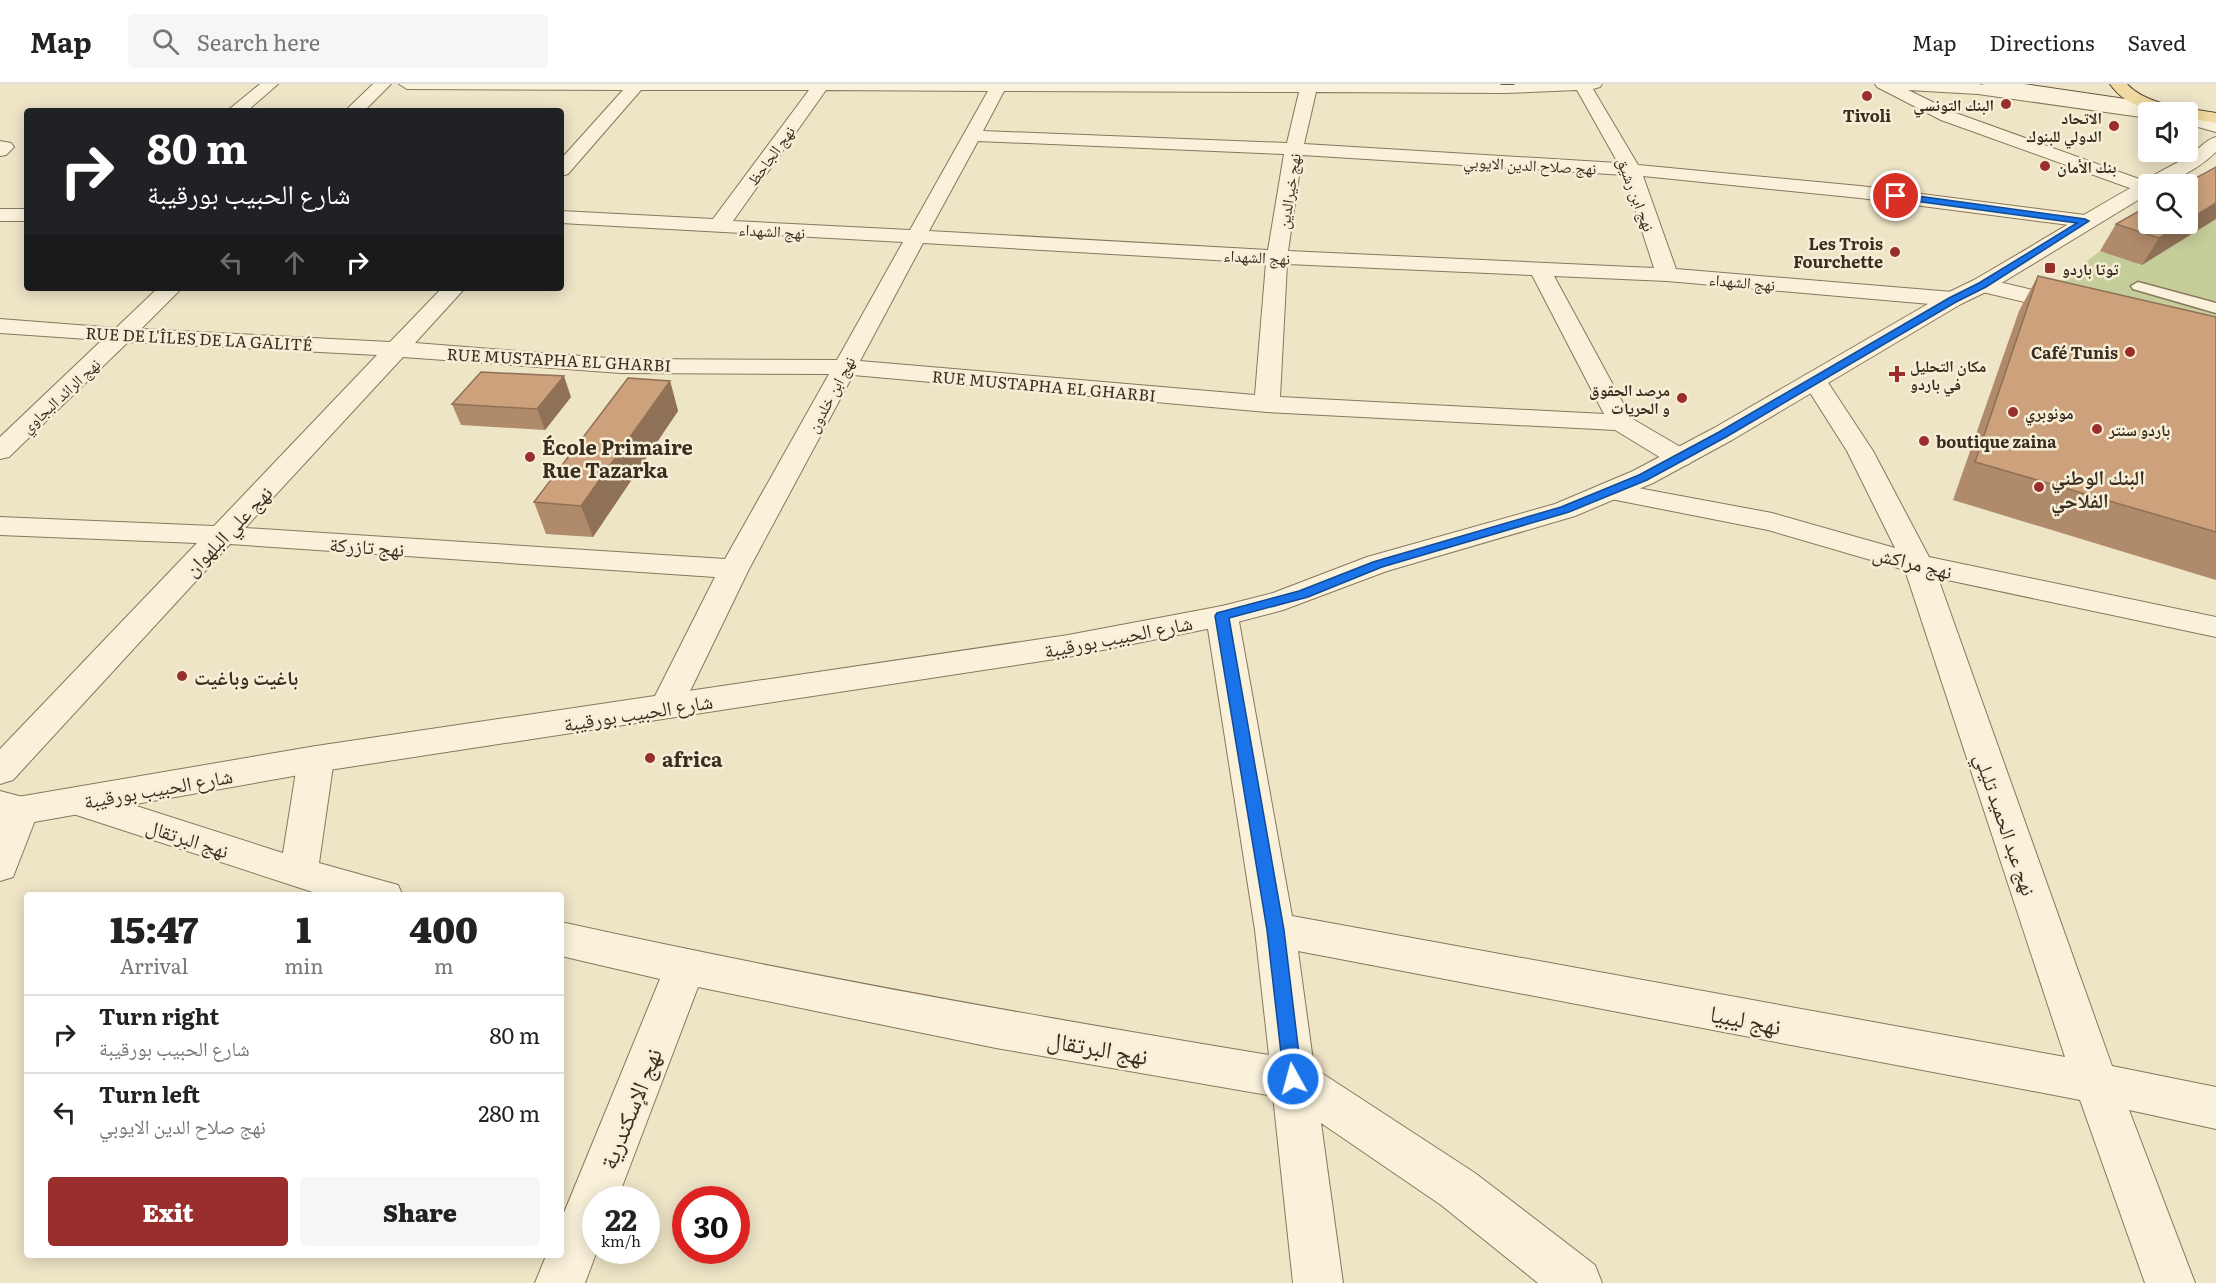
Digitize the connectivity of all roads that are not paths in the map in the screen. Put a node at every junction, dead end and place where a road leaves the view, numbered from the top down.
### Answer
1 (270, 84) edge
2 (382, 84) edge
3 (407, 84) edge
4 (822, 84) edge
5 (1883, 84) edge
6 (1990, 84) edge
7 (636, 85) edge
8 (1589, 85) edge
9 (999, 86) junction
10 (1309, 86) junction
11 (2117, 86) edge
12 (2146, 102) edge
13 (2138, 107) edge
14 (240, 108) edge
15 (357, 108) edge
16 (2138, 112) edge
17 (974, 136) junction
18 (2216, 142) edge
19 (0, 146) edge
20 (1294, 150) junction
21 (0, 151) edge
22 (564, 167) edge
23 (1631, 170) junction
24 (2170, 174) edge
25 (2138, 183) edge
26 (2138, 192) edge
27 (0, 215) edge
28 (24, 215) edge
29 (564, 217) edge
30 (2085, 221) junction
31 (718, 227) junction
32 (915, 238) junction
33 (1277, 257) junction
34 (1539, 268) junction
35 (1667, 275) junction
36 (1982, 285) junction
37 (2138, 286) dead end
38 (168, 291) edge
39 (451, 291) edge
40 (1953, 300) junction
41 (2216, 308) edge
42 (2089, 310) edge
43 (0, 326) edge
44 (123, 335) junction
45 (397, 349) junction
46 (844, 368) junction
47 (1814, 381) junction
48 (1267, 404) junction
49 (1621, 423) junction
50 (0, 451) edge
51 (1680, 458) junction
52 (1611, 491) junction
53 (0, 526) edge
54 (223, 535) junction
55 (1918, 564) junction
56 (734, 569) junction
57 (1222, 616) junction
58 (2216, 627) edge
59 (667, 706) junction
60 (316, 759) junction
61 (0, 771) edge
62 (77, 801) junction
63 (7, 810) edge
64 (0, 866) edge
65 (299, 873) junction
66 (369, 892) edge
67 (1275, 930) junction
68 (564, 940) edge
69 (685, 967) junction
70 (1293, 1079) junction
71 (2096, 1083) junction
72 (2216, 1108) edge
73 (561, 1283) edge
74 (1318, 1283) edge
75 (1577, 1283) edge
76 (2170, 1283) edge

1 - 14 street
2 - 15 street
3 - 7 street
4 - 7 street
4 - 9 street
4 - 31 street, نهج الجاحظ
5 - 16 street
5 - 25 street
6 - 13 street
7 - 22 street
8 - 10 street
8 - 23 street, نهج ابن رشيق
9 - 10 street
9 - 17 street, نهج ابن خلدون
10 - 20 street, نهج خيرالدين
11 - 12 main road
17 - 20 street, نهج صلاح الدين الايوبي
17 - 32 street, نهج ابن خلدون
18 - 24 street, شارع الحبيب بورقيبة
19 - 21 street
20 - 23 street, نهج صلاح الدين الايوبي
20 - 33 street, نهج خيرالدين
23 - 30 street, نهج صلاح الدين الايوبي
23 - 35 street, نهج ابن رشيق
26 - 30 street, شارع الحبيب بورقيبة
27 - 28 street
29 - 31 street, نهج الشهداء
30 - 36 street, شارع الحبيب بورقيبة
31 - 32 street, نهج الشهداء
32 - 33 street, نهج الشهداء
32 - 46 street, نهج ابن خلدون
33 - 34 street, نهج الشهداء
33 - 48 street, نهج خيرالدين
34 - 35 street, نهج الشهداء
34 - 49 street
35 - 40 street, نهج الشهداء
36 - 40 street, شارع الحبيب بورقيبة
36 - 42 street
37 - 41 lane
38 - 44 street, نهج الرائد البجاوي
39 - 45 street, نهج علي البلهوان
40 - 47 street, شارع الحبيب بورقيبة
43 - 44 street, RUE DE L'ÎLES DE LA GALITÉ
44 - 45 street, RUE DE L'ÎLES DE LA GALITÉ
44 - 50 street, نهج الرائد البجاوي
45 - 46 street, RUE MUSTAPHA EL GHARBI
45 - 54 street, نهج علي البلهوان
46 - 48 street, RUE MUSTAPHA EL GHARBI
46 - 56 street, نهج ابن خلدون
47 - 51 street, شارع الحبيب بورقيبة
47 - 55 street, نهج عبد الحميد تليلي
48 - 49 street, RUE MUSTAPHA EL GHARBI
49 - 51 street, RUE MUSTAPHA EL GHARBI
51 - 52 street, شارع الحبيب بورقيبة
52 - 55 street, نهج مراكش
52 - 57 street, شارع الحبيب بورقيبة
53 - 54 street, نهج تازركة
54 - 56 street, نهج تازركة
54 - 61 street, نهج علي البلهوان
55 - 58 street, نهج مراكش
55 - 71 street, نهج عبد الحميد تليلي
56 - 59 street, نهج ابن خلدون
57 - 59 street, شارع الحبيب بورقيبة
57 - 67 street
59 - 60 street, شارع الحبيب بورقيبة
60 - 62 street, شارع الحبيب بورقيبة
60 - 65 street
62 - 63 street, شارع الحبيب بورقيبة
62 - 65 street, نهج البرتقال
63 - 64 street
65 - 66 street, نهج البرتقال
67 - 70 street
67 - 71 street, نهج ليبيا
68 - 69 street, نهج البرتقال
69 - 70 street, نهج البرتقال
69 - 73 street, نهج الإسكندرية
70 - 74 street
70 - 75 street, نهج البرتقال
71 - 72 street, نهج ليبيا
71 - 76 street, نهج عبد الحميد تليلي

